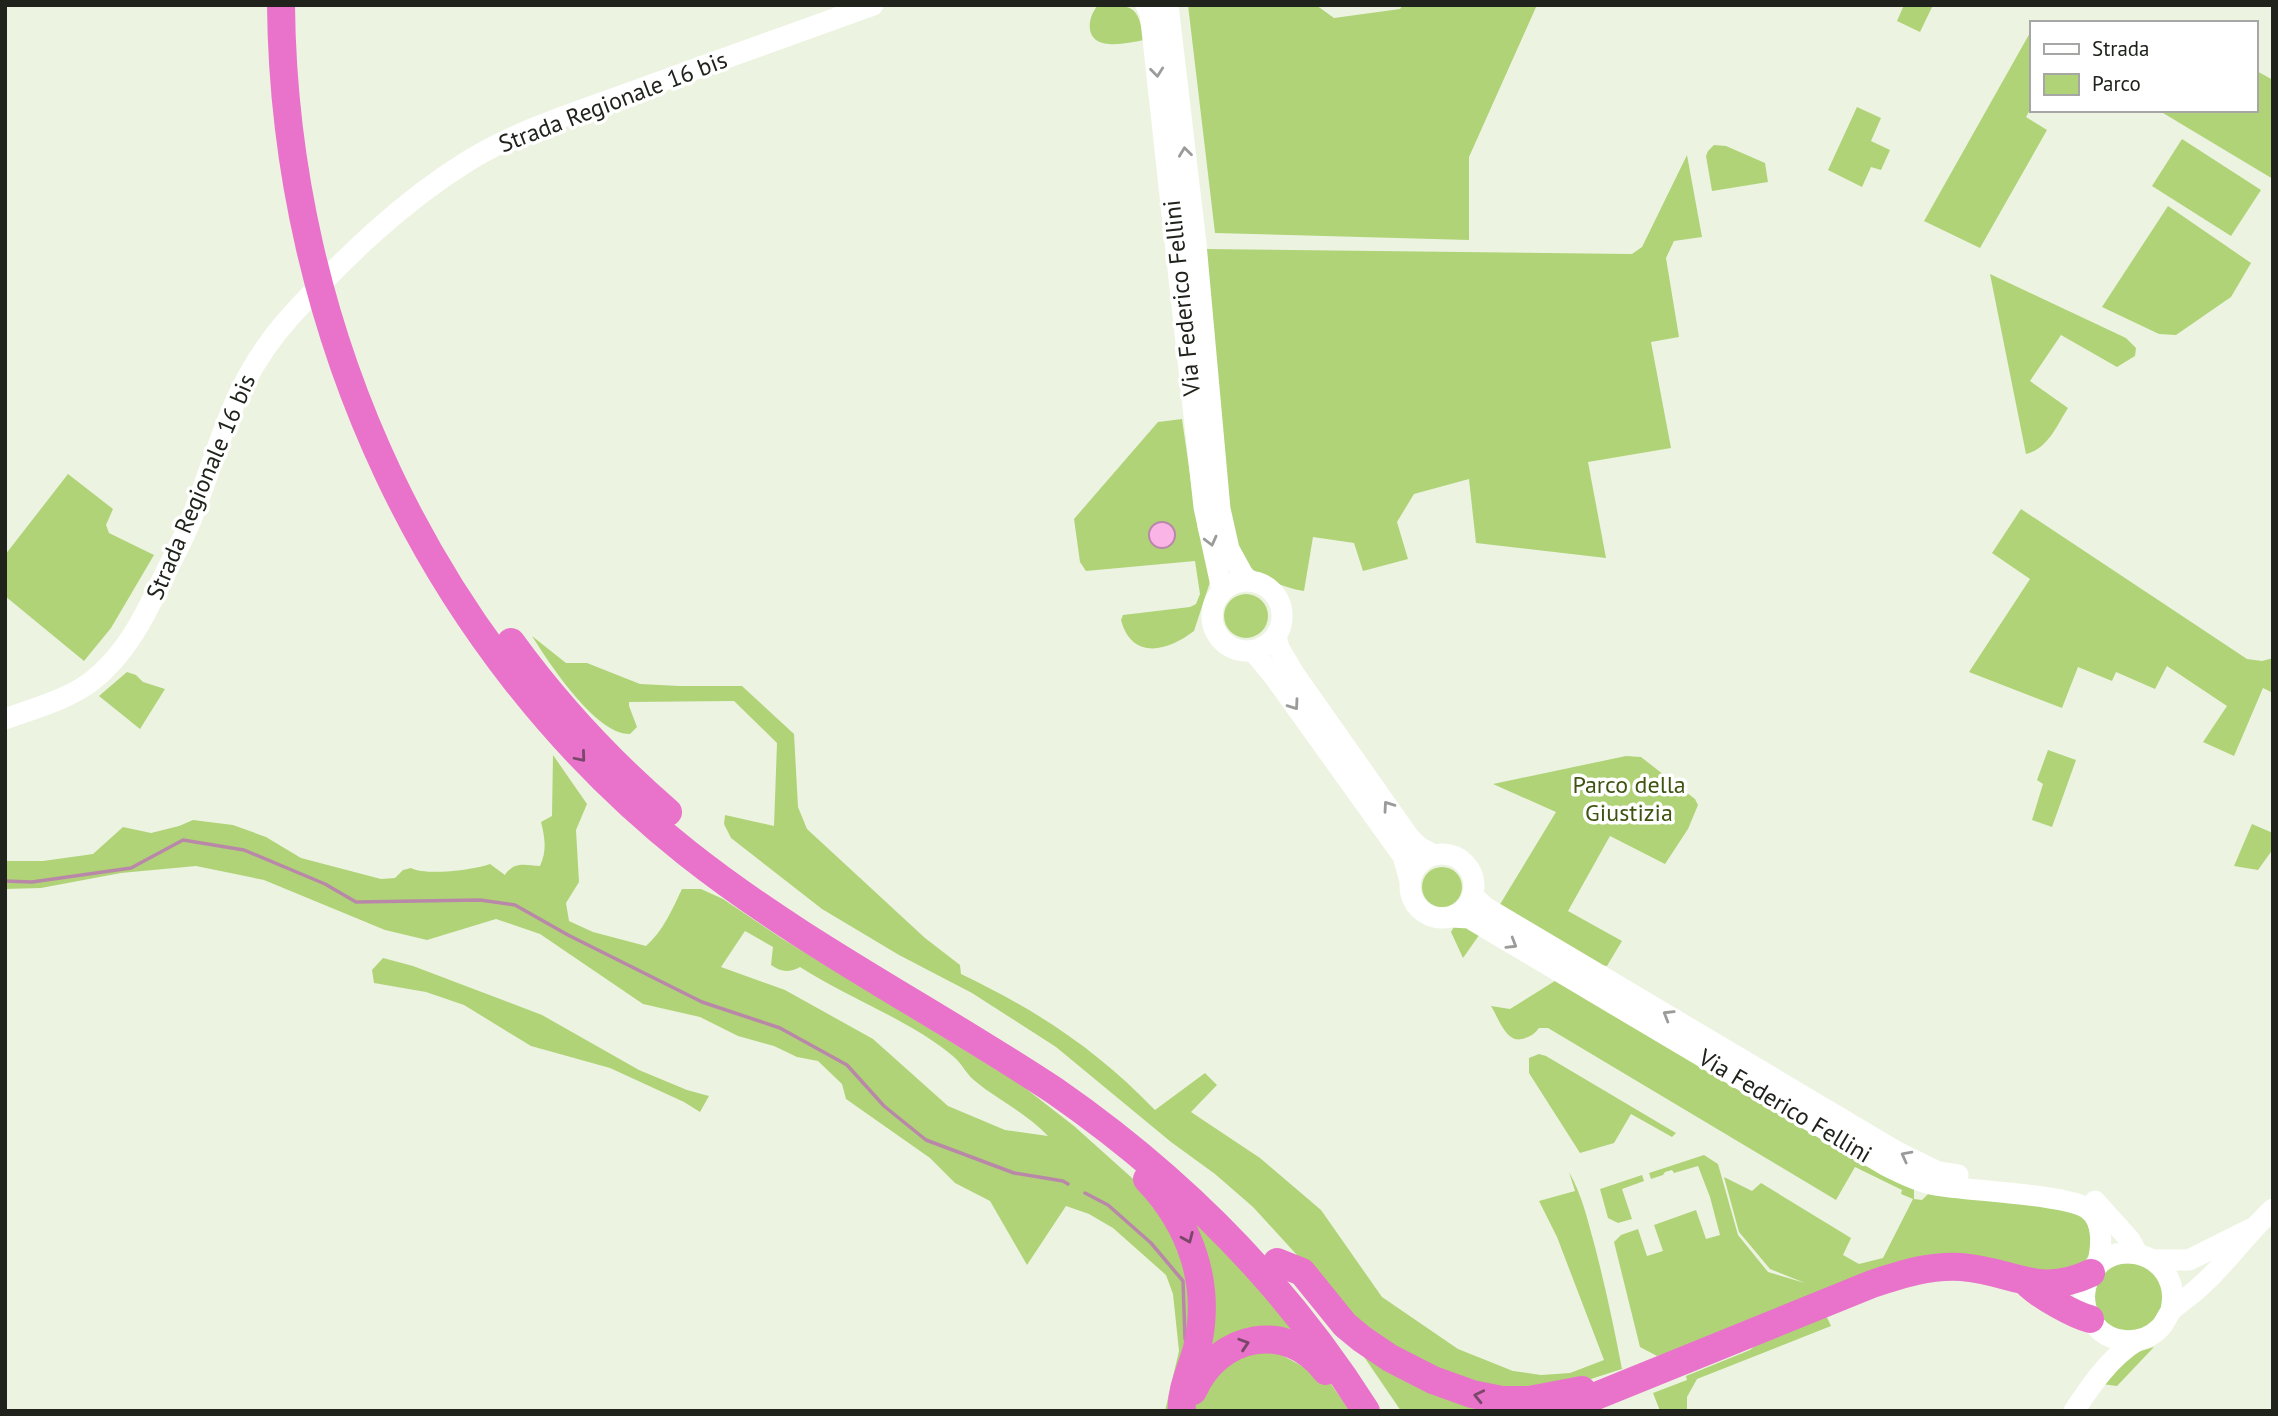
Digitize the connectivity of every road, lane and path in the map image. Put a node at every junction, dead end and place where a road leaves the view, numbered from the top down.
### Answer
1 (281, 5) edge
2 (300, 5) edge
3 (873, 5) edge
4 (1146, 5) edge
5 (1168, 5) edge
6 (1246, 580) junction
7 (1222, 590) junction
8 (1276, 636) junction
9 (1253, 651) junction
10 (5, 719) edge
11 (1434, 855) junction
12 (1410, 881) junction
13 (1473, 896) junction
14 (1452, 917) junction
15 (1084, 1111) junction
16 (2273, 1209) edge
17 (2253, 1228) junction
18 (2145, 1257) junction
19 (1277, 1262) junction
20 (2095, 1269) junction
21 (2027, 1283) junction
22 (2171, 1310) junction
23 (2092, 1322) junction
24 (2138, 1340) junction
25 (1649, 1375) junction
26 (1620, 1387) junction
27 (2089, 1389) junction
28 (1182, 1411) edge
29 (1187, 1411) edge
30 (1354, 1411) edge
31 (1366, 1411) edge
32 (1387, 1411) edge
33 (1559, 1411) edge
34 (1592, 1411) edge
35 (2074, 1411) edge

1 -> 15 highway
2 - 19 highway
3 - 10 street, Strada Regionale 16 bis
4 -> 7 street, Via Federico Fellini
6 -> 5 street, Via Federico Fellini
6 - 7 street
6 - 8 street
7 - 9 street
8 - 9 street
11 -> 8 street
9 -> 12 street
11 - 12 street
11 - 13 street
12 - 14 street
13 - 14 street
18 -> 13 street, Via Federico Fellini
14 -> 20 street, Via Federico Fellini
15 -> 28 highway
15 - 31 highway
16 - 17 street
17 - 18 street
17 - 22 street
18 - 20 street
18 - 22 street
26 -> 19 highway
19 - 32 highway
20 - 21 highway
20 - 23 street
21 - 23 highway
21 - 25 highway
22 - 24 street
23 - 24 street
23 - 27 street
24 - 27 street
25 - 26 highway
25 - 34 highway
26 - 33 highway
27 - 35 street
29 -> 30 highway

